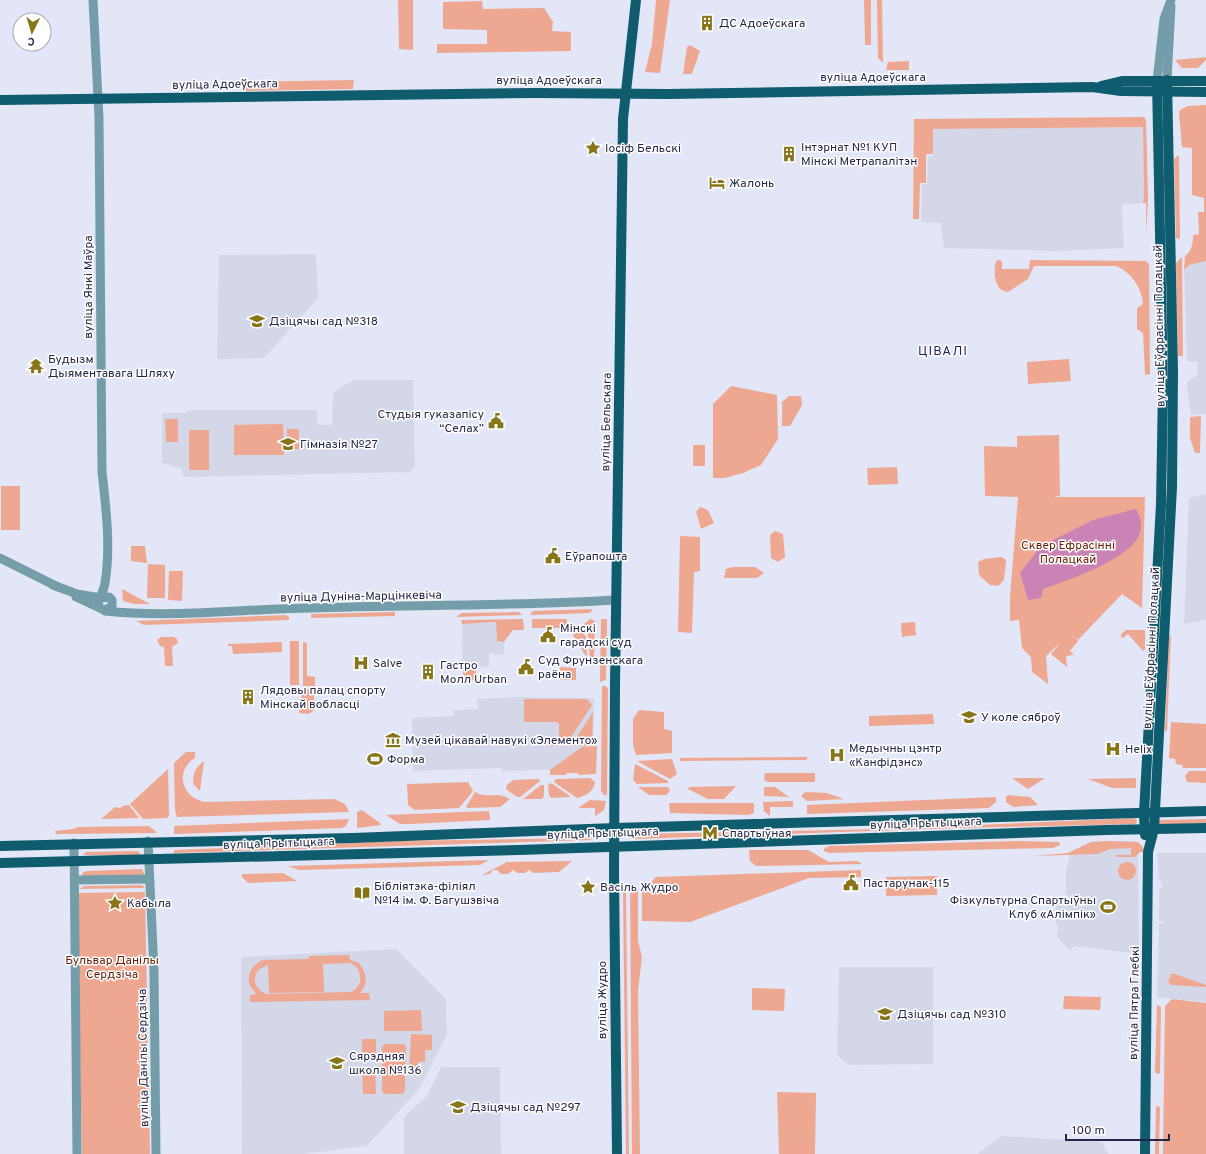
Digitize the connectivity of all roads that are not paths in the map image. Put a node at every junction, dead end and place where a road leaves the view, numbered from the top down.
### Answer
1 (93, 0) edge
2 (636, 0) edge
3 (1171, 0) edge
4 (1162, 80) junction
5 (1206, 81) edge
6 (1097, 87) junction
7 (1162, 92) junction
8 (1206, 92) edge
9 (625, 93) junction
10 (98, 98) junction
11 (0, 100) edge
12 (0, 558) edge
13 (107, 569) junction
14 (53, 585) junction
15 (101, 598) junction
16 (112, 600) junction
17 (616, 600) junction
18 (103, 609) junction
19 (137, 614) junction
20 (1206, 811) edge
21 (1155, 812) junction
22 (1144, 813) junction
23 (615, 828) junction
24 (1206, 828) edge
25 (1149, 829) junction
26 (148, 841) junction
27 (74, 843) junction
28 (0, 846) edge
29 (615, 846) junction
30 (1148, 852) joint
31 (148, 860) junction
32 (74, 861) junction
33 (0, 863) edge
34 (149, 879) junction
35 (75, 880) junction
36 (77, 1154) edge
37 (156, 1154) edge
38 (617, 1154) edge
39 (1145, 1154) edge

1 - 10 street, вуліца Янкі Маўра
2 - 9 main road, вуліца Бельскага
3 - 4 street
4 - 5 main road, вуліца Адоеўскага
4 - 6 main road, вуліца Адоеўскага
4 - 7 main road, вуліца Еўфрасінні Полацкай
6 - 7 main road, вуліца Адоеўскага
6 - 9 main road, вуліца Адоеўскага
7 - 8 main road, вуліца Адоеўскага
7 - 21 main road, вуліца Еўфрасінні Полацкай
7 - 22 main road, вуліца Еўфрасінні Полацкай
9 - 10 main road, вуліца Адоеўскага
9 - 17 main road, вуліца Бельскага
10 - 11 main road, вуліца Адоеўскага
10 - 13 street, вуліца Янкі Маўра
12 - 14 street, вуліца Дуніна-Марцінкевіча
13 - 15 street, вуліца Янкі Маўра
13 - 16 street
14 - 15 street
14 - 18 street, вуліца Дуніна-Марцінкевіча
15 - 16 street
15 - 18 street
16 - 18 street
16 - 19 street
17 - 19 street, вуліца Дуніна-Марцінкевіча
17 - 23 main road, вуліца Бельскага
18 - 19 street, вуліца Дуніна-Марцінкевіча
20 - 21 main road, вуліца Прытыцкага
21 - 22 main road, вуліца Прытыцкага
21 - 25 main road, вуліца Еўфрасінні Полацкай
22 - 23 main road, вуліца Прытыцкага
22 - 25 main road, вуліца Еўфрасінні Полацкай
23 - 26 main road, вуліца Прытыцкага
23 - 29 main road, вуліца Бельскага
24 - 25 main road, вуліца Прытыцкага
25 - 29 main road, вуліца Прытыцкага
25 - 30 main road, вуліца Еўфрасінні Полацкай
26 - 27 main road, вуліца Прытыцкага
26 - 31 street, вуліца Данілы Сердзіча
27 - 28 main road, вуліца Прытыцкага
27 - 32 street
29 - 31 main road, вуліца Прытыцкага
29 - 38 main road, вуліца Жудро
30 - 39 main road, вуліца Пятра Глебкі
31 - 32 main road, вуліца Прытыцкага
31 - 34 street, вуліца Данілы Сердзіча
32 - 33 main road, вуліца Прытыцкага
32 - 35 street
34 - 35 street
34 - 37 street, вуліца Данілы Сердзіча
35 - 36 street

